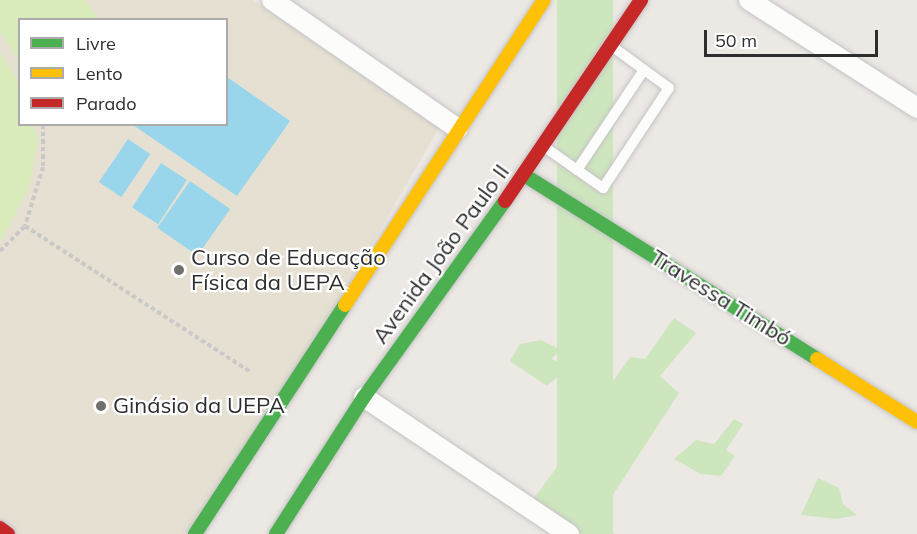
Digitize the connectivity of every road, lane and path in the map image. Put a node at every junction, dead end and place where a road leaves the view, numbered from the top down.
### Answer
1 (272, 0) edge
2 (544, 0) edge
3 (641, 0) edge
4 (749, 0) edge
5 (611, 46) junction
6 (644, 70) junction
7 (917, 108) edge
8 (43, 126) edge
9 (458, 129) junction
10 (543, 146) junction
11 (577, 170) junction
12 (524, 175) junction
13 (25, 226) junction
14 (0, 251) edge
15 (251, 372) dead end
16 (364, 397) junction
17 (917, 422) edge
18 (0, 528) edge
19 (8, 534) edge
20 (195, 534) edge
21 (276, 534) edge
22 (568, 534) edge

1 - 9 street
2 - 9 main road
3 - 5 main road, Avenida João Paulo II
4 - 7 street
5 - 6 lane
5 - 10 main road, Avenida João Paulo II
6 - 11 lane
6 - 11 lane
8 - 13 path
9 - 20 main road
10 - 11 lane
10 - 12 main road, Avenida João Paulo II
12 - 16 main road, Avenida João Paulo II
12 - 17 main road, Travessa Timbó
13 - 14 path
13 - 15 path
16 - 21 main road, Avenida João Paulo II
16 - 22 street
18 - 19 main road

